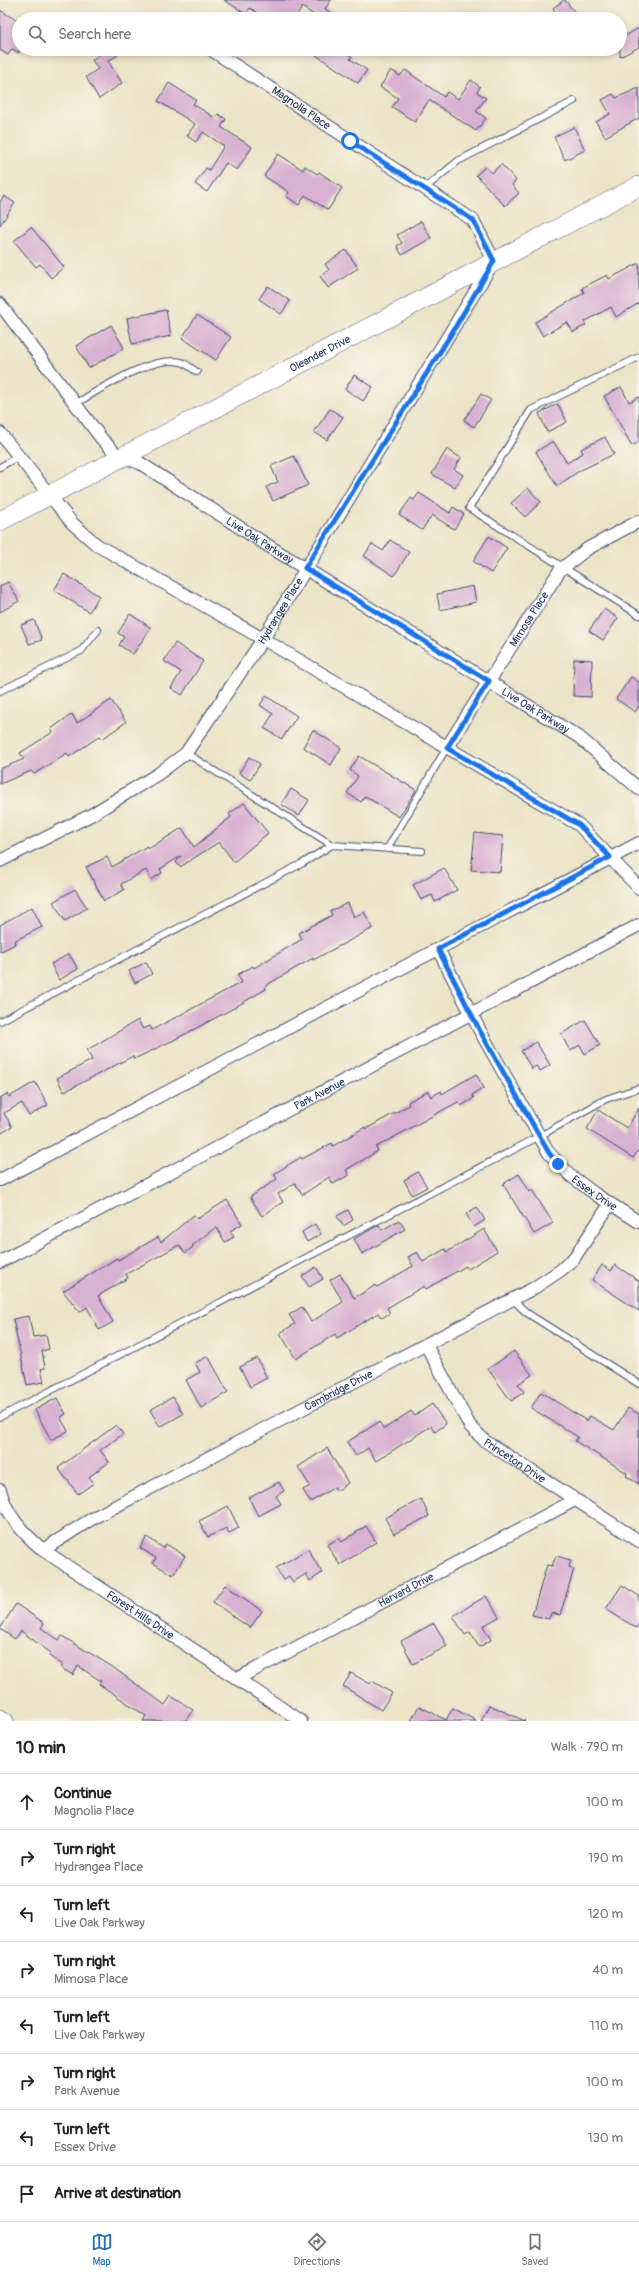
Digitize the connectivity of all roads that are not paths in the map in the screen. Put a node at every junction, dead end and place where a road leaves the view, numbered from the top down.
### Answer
1 (221, 56) edge
2 (574, 101) dead end
3 (639, 186) edge
4 (424, 189) junction
5 (494, 261) junction
6 (0, 304) edge
7 (639, 357) edge
8 (197, 372) dead end
9 (75, 404) junction
10 (0, 433) edge
11 (19, 456) junction
12 (122, 457) junction
13 (0, 467) edge
14 (50, 495) junction
15 (0, 521) edge
16 (639, 521) edge
17 (305, 568) junction
18 (562, 568) junction
19 (639, 615) edge
20 (98, 630) dead end
21 (263, 639) junction
22 (489, 681) junction
23 (0, 691) edge
24 (447, 748) junction
25 (186, 753) junction
26 (639, 788) edge
27 (639, 843) edge
28 (332, 845) junction
29 (387, 848) junction
30 (422, 851) dead end
31 (610, 857) junction
32 (0, 861) edge
33 (639, 888) edge
34 (639, 926) edge
35 (438, 949) junction
36 (471, 1014) junction
37 (0, 1021) edge
38 (639, 1088) edge
39 (540, 1136) junction
40 (0, 1180) edge
41 (610, 1204) junction
42 (639, 1222) edge
43 (0, 1262) edge
44 (513, 1300) junction
45 (426, 1345) junction
46 (639, 1384) edge
47 (0, 1417) edge
48 (0, 1490) edge
49 (575, 1500) junction
50 (639, 1541) edge
51 (43, 1550) junction
52 (237, 1679) junction
53 (0, 1718) edge
54 (5, 1721) edge
55 (301, 1721) edge

1 - 4 street, Magnolia Place
2 - 4 lane
3 - 5 main road, Oleander Drive
4 - 5 street, Magnolia Place
5 - 12 main road, Oleander Drive
5 - 17 street, Hydrangea Place
6 - 9 street, Live Oak Parkway
7 - 18 lane
8 - 9 lane
9 - 12 street, Live Oak Parkway
10 - 11 street
11 - 13 lane
11 - 14 street
12 - 14 main road, Oleander Drive
12 - 17 street, Live Oak Parkway
14 - 15 main road, Oleander Drive
14 - 21 street
16 - 18 street, Mimosa Place
17 - 21 street, Hydrangea Place
17 - 22 street, Live Oak Parkway
18 - 19 lane
18 - 22 street, Mimosa Place
20 - 23 lane
21 - 24 street
21 - 25 street, Hydrangea Place
22 - 24 street, Mimosa Place
22 - 26 street, Live Oak Parkway
24 - 29 lane
24 - 31 street
25 - 28 lane
25 - 32 street, Hydrangea Place
27 - 31 street
28 - 29 lane
28 - 37 lane
29 - 30 lane
31 - 33 street
31 - 35 street
34 - 36 street, Park Avenue
35 - 36 street, Essex Drive
35 - 40 street
36 - 39 street, Essex Drive
36 - 43 street, Park Avenue
38 - 39 lane
39 - 41 street, Essex Drive
39 - 47 lane
41 - 42 street, Essex Drive
41 - 44 street, Cambridge Drive
44 - 45 street, Cambridge Drive
44 - 46 lane
45 - 49 street, Princeton Drive
45 - 51 street, Cambridge Drive
48 - 51 street, Forest Hills Drive
49 - 50 street, Princeton Drive
49 - 52 street, Harvard Drive
51 - 52 street, Forest Hills Drive
52 - 55 street, Forest Hills Drive
53 - 54 main road

